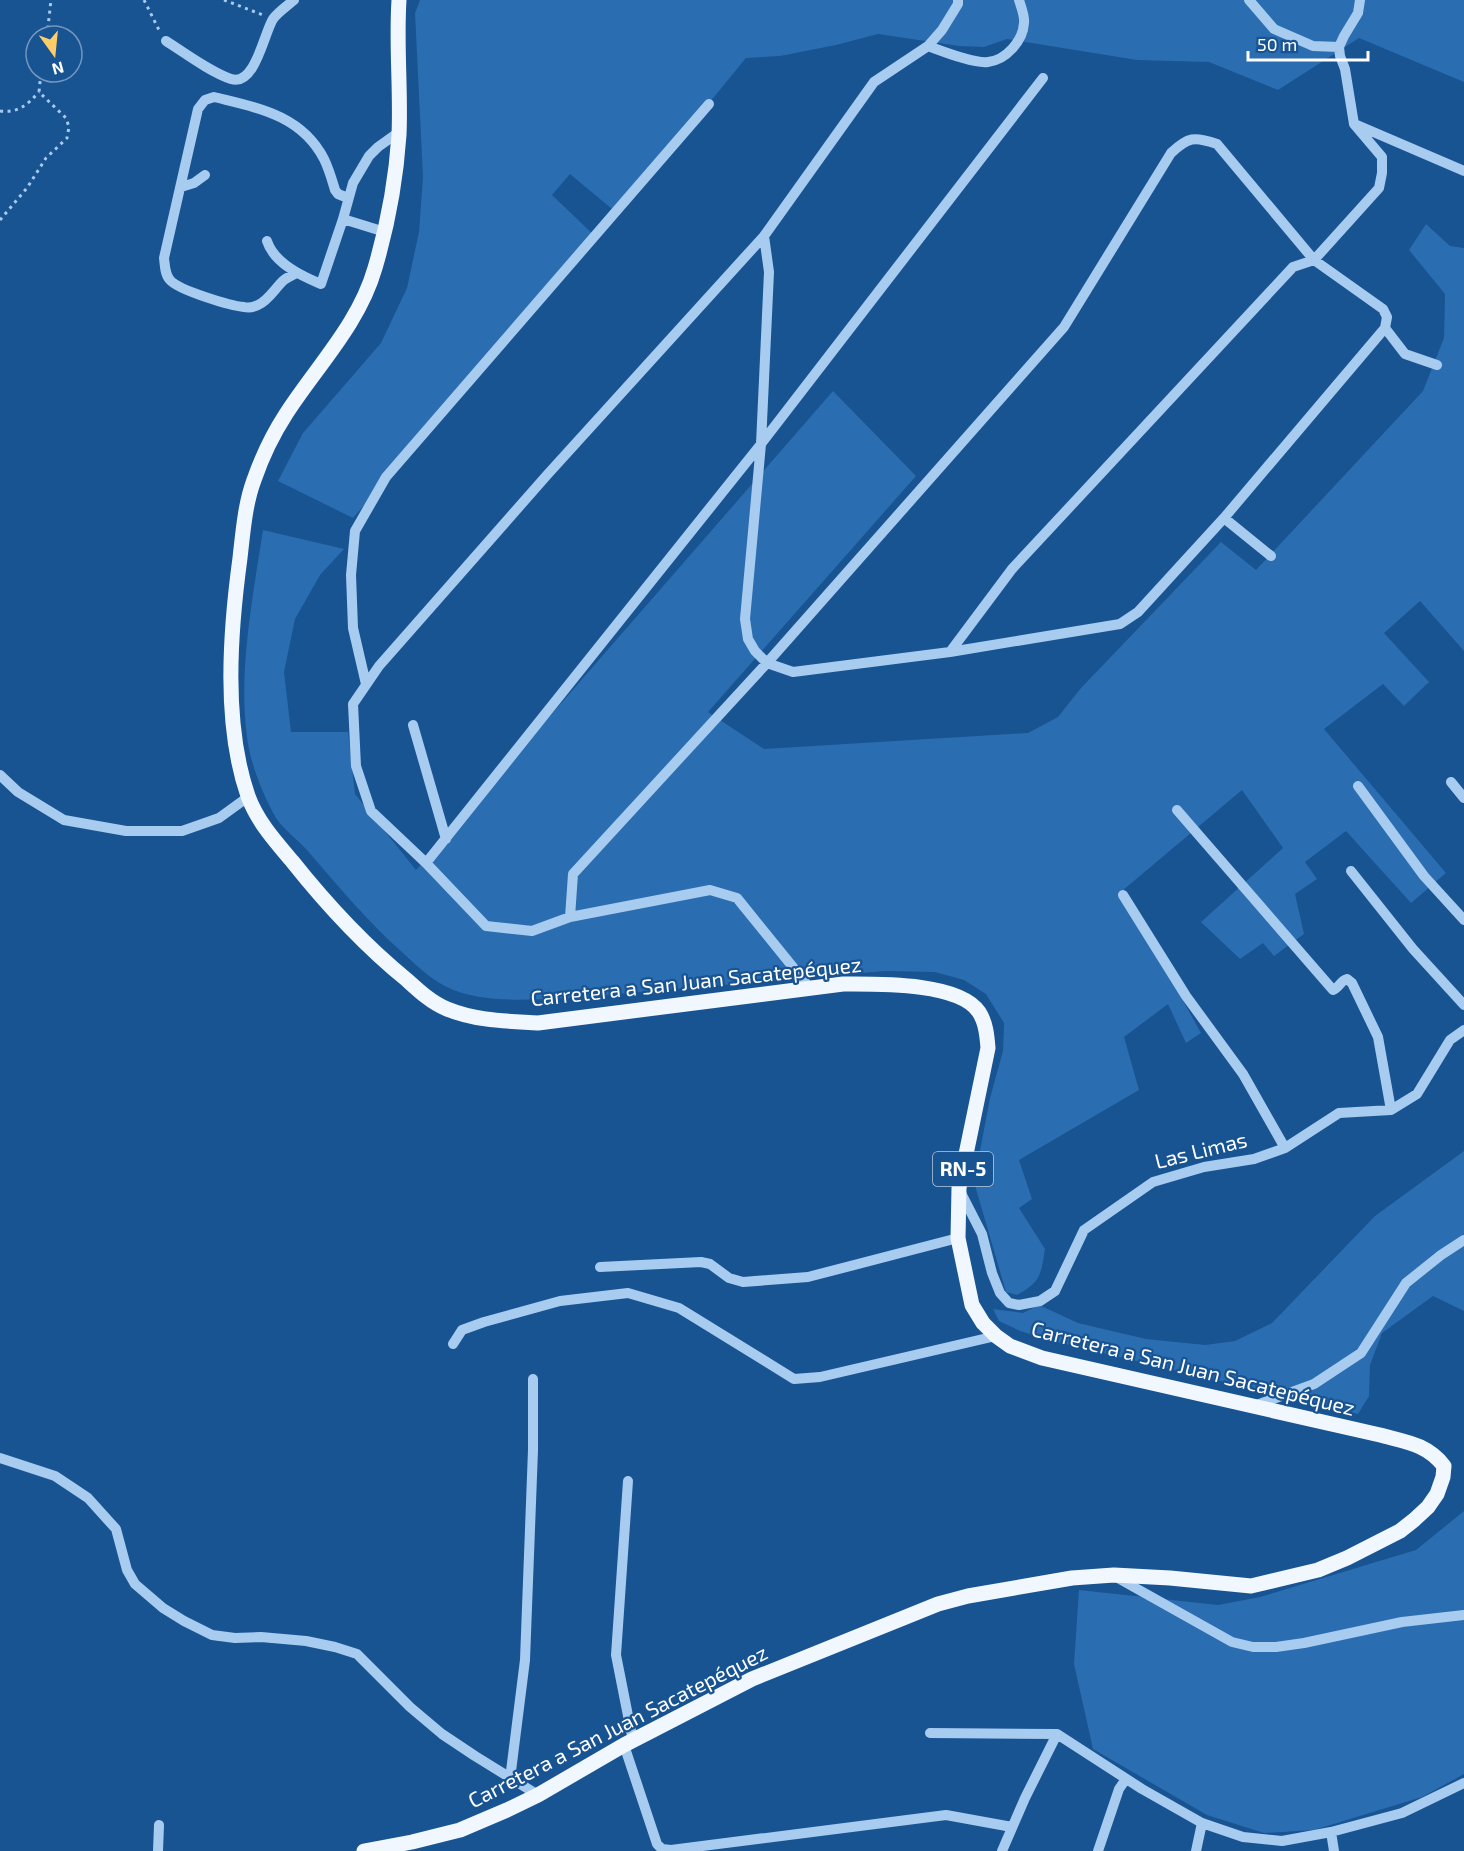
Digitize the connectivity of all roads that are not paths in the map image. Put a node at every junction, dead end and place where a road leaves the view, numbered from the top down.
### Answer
1 (294, 0) edge
2 (399, 0) edge
3 (958, 0) edge
4 (1019, 0) edge
5 (1250, 0) edge
6 (1360, 0) edge
7 (166, 41) road end
8 (928, 46) junction
9 (1340, 47) junction
10 (1043, 78) dead end
11 (709, 104) dead end
12 (1354, 124) junction
13 (399, 132) junction
14 (1464, 171) edge
15 (205, 175) dead end
16 (181, 187) junction
17 (348, 198) junction
18 (344, 219) junction
19 (385, 232) junction
20 (764, 236) junction
21 (267, 241) dead end
22 (1314, 260) junction
23 (297, 273) junction
24 (1385, 328) junction
25 (1437, 365) dead end
26 (761, 444) junction
27 (1224, 518) junction
28 (1271, 556) dead end
29 (950, 652) junction
30 (767, 663) junction
31 (366, 684) junction
32 (413, 725) dead end
33 (0, 775) edge
34 (1451, 782) dead end
35 (1358, 786) dead end
36 (248, 797) junction
37 (1464, 798) edge
38 (1177, 810) dead end
39 (446, 839) junction
40 (426, 863) junction
41 (1351, 871) dead end
42 (1123, 895) dead end
43 (570, 917) junction
44 (1464, 920) edge
45 (809, 987) junction
46 (1464, 1005) edge
47 (1464, 1030) edge
48 (1390, 1110) junction
49 (1285, 1148) junction
50 (959, 1188) junction
51 (958, 1238) junction
52 (1464, 1240) edge
53 (600, 1267) dead end
54 (996, 1336) junction
55 (453, 1344) dead end
56 (533, 1379) dead end
57 (1251, 1407) junction
58 (0, 1458) edge
59 (628, 1481) dead end
60 (1113, 1575) junction
61 (1464, 1615) edge
62 (930, 1733) dead end
63 (1057, 1734) junction
64 (629, 1743) junction
65 (510, 1779) junction
66 (1126, 1779) junction
67 (1464, 1783) edge
68 (538, 1795) junction
69 (1202, 1824) junction
70 (159, 1825) dead end
71 (1012, 1827) junction
72 (1331, 1832) junction
73 (158, 1851) edge
74 (364, 1851) edge
75 (1002, 1851) edge
76 (1098, 1851) edge
77 (1196, 1851) edge
78 (1334, 1851) edge

1 - 7 street
2 - 13 main road, Carretera a San Juan Sacatepéquez / RN-5
3 - 8 street
4 - 8 street
5 - 9 street
6 - 9 street
8 - 20 street
9 - 12 street
10 - 26 street
11 - 31 street
12 - 14 street
12 - 22 street
13 - 17 street
13 - 19 main road, Carretera a San Juan Sacatepéquez / RN-5
15 - 16 street
16 - 17 street
16 - 23 street
17 - 18 street
18 - 19 street
18 - 23 street
19 - 36 main road, Carretera a San Juan Sacatepéquez / RN-5
20 - 26 street
20 - 31 street
21 - 23 street
22 - 24 street
22 - 29 street
22 - 30 street
24 - 25 street
24 - 27 street
26 - 30 street
26 - 39 street
27 - 28 street
27 - 29 street
29 - 30 street
30 - 43 street
31 - 40 street
32 - 39 street
33 - 36 street
34 - 37 street
35 - 44 street
36 - 45 main road, Carretera a San Juan Sacatepéquez / RN-5
38 - 48 street
39 - 40 street
40 - 43 street
41 - 46 street
42 - 49 street
43 - 45 street
45 - 50 main road, Carretera a San Juan Sacatepéquez / RN-5
47 - 48 street, Las Limas
48 - 49 street, Las Limas
49 - 50 street, Las Limas
50 - 51 main road, Carretera a San Juan Sacatepéquez / RN-5
51 - 53 street
51 - 54 main road, Carretera a San Juan Sacatepéquez / RN-5
52 - 57 street
54 - 55 street
54 - 57 main road, Carretera a San Juan Sacatepéquez / RN-5
56 - 65 street
57 - 60 main road, Carretera a San Juan Sacatepéquez / RN-5
58 - 65 street
59 - 64 street
60 - 61 street
60 - 64 main road, Carretera a San Juan Sacatepéquez / RN-5
62 - 63 street
63 - 66 street
63 - 71 street
64 - 68 main road, Carretera a San Juan Sacatepéquez / RN-5
64 - 71 street
65 - 68 street
66 - 69 street
66 - 76 street
67 - 72 street
68 - 74 main road, Carretera a San Juan Sacatepéquez / RN-5
69 - 72 street
69 - 77 street
70 - 73 street
71 - 75 street
72 - 78 street

